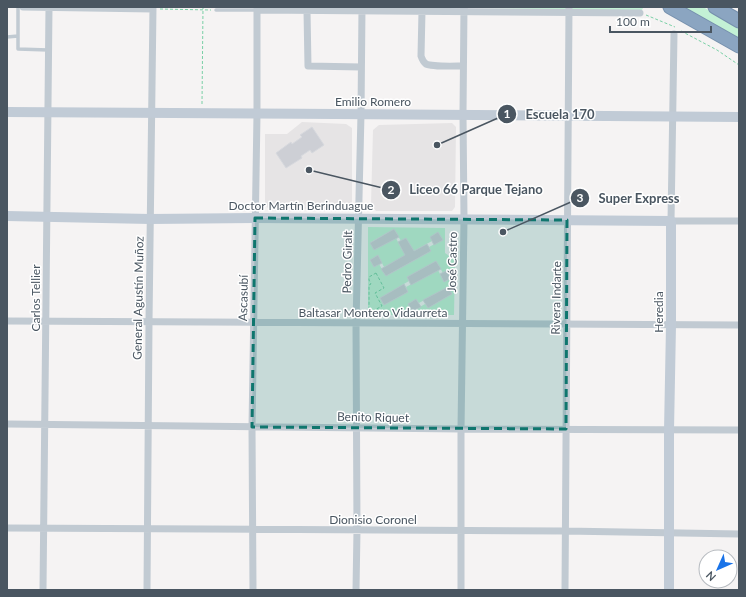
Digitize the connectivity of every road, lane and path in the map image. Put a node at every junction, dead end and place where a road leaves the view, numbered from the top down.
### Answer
1 (18, 7) edge
2 (23, 7) edge
3 (49, 7) edge
4 (203, 7) edge
5 (670, 7) edge
6 (715, 7) edge
7 (153, 8) edge
8 (257, 9) edge
9 (362, 9) edge
10 (464, 9) edge
11 (203, 10) junction
12 (216, 10) joint
13 (569, 10) edge
14 (307, 11) junction
15 (422, 11) junction
16 (640, 13) joint
17 (739, 21) edge
18 (674, 30) junction
19 (18, 36) junction
20 (7, 37) edge
21 (739, 46) edge
22 (48, 50) junction
23 (739, 65) edge
24 (463, 66) junction
25 (361, 67) junction
26 (7, 112) edge
27 (48, 112) junction
28 (152, 113) junction
29 (202, 113) junction
30 (256, 114) junction
31 (361, 114) junction
32 (463, 114) junction
33 (568, 116) junction
34 (672, 117) junction
35 (739, 118) edge
36 (7, 216) edge
37 (47, 216) junction
38 (255, 218) junction
39 (358, 218) junction
40 (150, 219) junction
41 (464, 219) junction
42 (568, 220) junction
43 (671, 221) junction
44 (739, 222) edge
45 (370, 313) joint
46 (7, 321) edge
47 (46, 322) junction
48 (149, 322) junction
49 (253, 323) junction
50 (356, 323) junction
51 (463, 324) junction
52 (566, 324) junction
53 (671, 325) junction
54 (739, 325) edge
55 (7, 424) edge
56 (45, 425) junction
57 (148, 426) junction
58 (252, 427) junction
59 (357, 427) junction
60 (461, 429) junction
61 (566, 429) junction
62 (669, 430) junction
63 (739, 430) edge
64 (7, 528) edge
65 (44, 528) junction
66 (147, 529) junction
67 (252, 529) junction
68 (358, 530) junction
69 (461, 530) junction
70 (565, 531) junction
71 (669, 533) junction
72 (739, 534) edge
73 (43, 590) edge
74 (147, 590) edge
75 (253, 590) edge
76 (356, 590) edge
77 (461, 590) edge
78 (565, 590) edge
79 (669, 590) edge

1 - 19 lane
2 - 3 street
3 - 7 street
3 - 22 street, Carlos Tellier
4 - 11 path
5 - 21 highway
6 - 17 highway
7 - 11 path
7 - 28 street, General Agustín Muñoz
8 - 12 lane
8 - 14 street
8 - 30 street, Ascasubí
9 - 14 street
9 - 15 street
9 - 25 street, Pedro Giralt
10 - 13 street
10 - 15 street
10 - 24 street, José Castro
11 - 12 path
11 - 29 path
13 - 16 street
13 - 33 street, Rivera Indarte
14 - 25 street
15 - 24 street
16 - 18 path
18 - 23 path
18 - 34 street, Heredia
19 - 20 lane
19 - 22 lane
22 - 27 street, Carlos Tellier
24 - 32 street, José Castro
25 - 31 street, Pedro Giralt
26 - 27 street, Emilio Romero
27 - 28 street, Emilio Romero
27 - 37 street, Carlos Tellier
28 - 29 street, Emilio Romero
28 - 40 street, General Agustín Muñoz
29 - 30 street, Emilio Romero
30 - 31 street, Emilio Romero
30 - 38 street, Ascasubí
31 - 32 street, Emilio Romero
31 - 39 street, Pedro Giralt
32 - 33 street, Emilio Romero
32 - 41 street, José Castro
33 - 34 street, Emilio Romero
33 - 42 street, Rivera Indarte
34 - 35 street, Emilio Romero
34 - 43 street, Heredia
36 - 37 street, Doctor Martín Berinduague
37 - 40 street, Doctor Martín Berinduague
37 - 47 street, Carlos Tellier
38 - 39 street, Doctor Martín Berinduague
38 - 40 street, Doctor Martín Berinduague
38 - 49 street, Ascasubí
39 - 41 street, Doctor Martín Berinduague
39 - 50 street, Pedro Giralt
40 - 48 street, General Agustín Muñoz
41 - 42 street, Doctor Martín Berinduague
41 - 51 street, José Castro
42 - 43 street, Doctor Martín Berinduague
42 - 52 street, Rivera Indarte
43 - 44 street, Doctor Martín Berinduague
43 - 53 street, Heredia
45 - 45 path
46 - 47 street, Baltasar Montero Vidaurreta
47 - 48 street, Baltasar Montero Vidaurreta
47 - 56 street, Carlos Tellier
48 - 49 street, Baltasar Montero Vidaurreta
48 - 57 street, General Agustín Muñoz
49 - 50 street, Baltasar Montero Vidaurreta
49 - 58 street, Ascasubí
50 - 51 street, Baltasar Montero Vidaurreta
50 - 59 street, Pedro Giralt
51 - 52 street, Baltasar Montero Vidaurreta
51 - 60 street, José Castro
52 - 53 street, Baltasar Montero Vidaurreta
52 - 61 street, Rivera Indarte
53 - 54 street, Baltasar Montero Vidaurreta
53 - 62 street, Heredia
55 - 56 street, Benito Riquet
56 - 57 street, Benito Riquet
56 - 65 street, Carlos Tellier
57 - 58 street, Benito Riquet
57 - 66 street, General Agustín Muñoz
58 - 59 street, Benito Riquet
58 - 67 street, Ascasubí
59 - 60 street, Benito Riquet
59 - 68 street, Pedro Giralt
60 - 61 street, Benito Riquet
60 - 69 street, José Castro
61 - 62 street, Benito Riquet
61 - 70 street, Rivera Indarte
62 - 63 street, Benito Riquet
62 - 71 street, Heredia
64 - 65 street, Dionisio Coronel
65 - 66 street, Dionisio Coronel
65 - 73 street, Carlos Tellier
66 - 67 street, Dionisio Coronel
66 - 74 street, General Agustín Muñoz
67 - 68 street, Dionisio Coronel
67 - 75 street, Ascasubí
68 - 69 street, Dionisio Coronel
68 - 76 street, Pedro Giralt
69 - 70 street, Dionisio Coronel
69 - 77 street, José Castro
70 - 71 street, Dionisio Coronel
70 - 78 street, Rivera Indarte
71 - 72 street, Dionisio Coronel
71 - 79 street, Heredia

